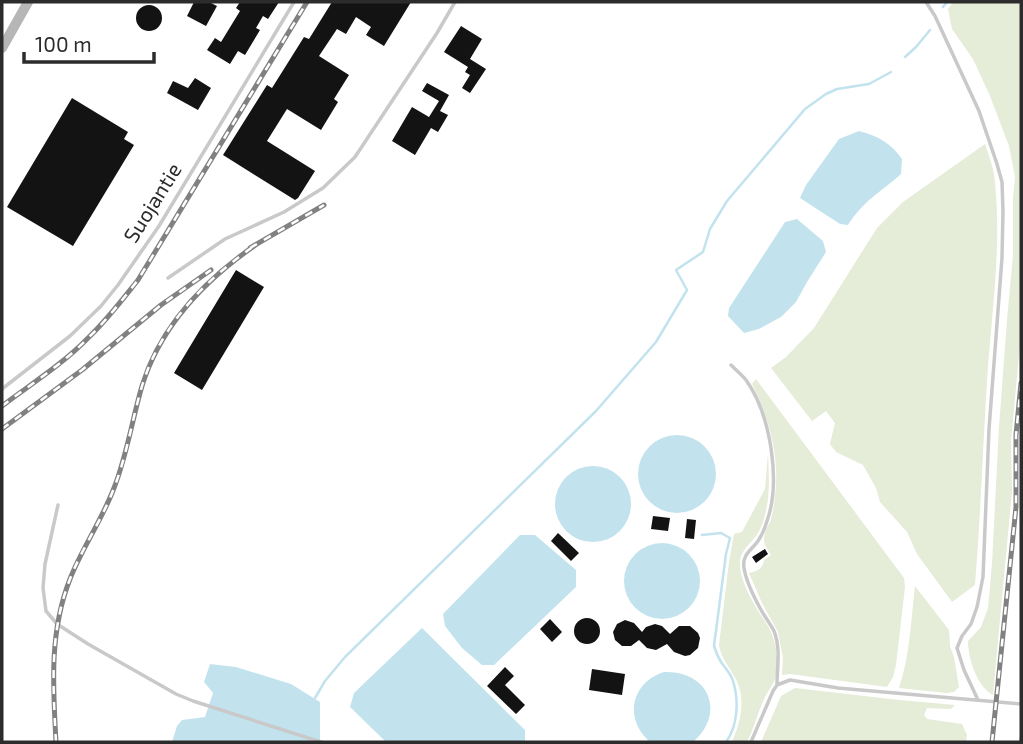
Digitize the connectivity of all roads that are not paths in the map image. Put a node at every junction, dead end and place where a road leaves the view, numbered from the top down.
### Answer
1 (28, 2) edge
2 (294, 2) edge
3 (455, 2) edge
4 (926, 2) edge
5 (2, 48) edge
6 (168, 278) dead end
7 (732, 365) dead end
8 (2, 389) edge
9 (58, 505) dead end
10 (777, 685) junction
11 (978, 700) junction
12 (1021, 704) edge
13 (321, 742) edge
14 (751, 742) edge

1 - 5 street
2 - 8 lane, Suojantie
3 - 6 lane
4 - 11 lane
7 - 10 lane
9 - 13 lane
10 - 11 lane
10 - 14 lane
11 - 12 lane

